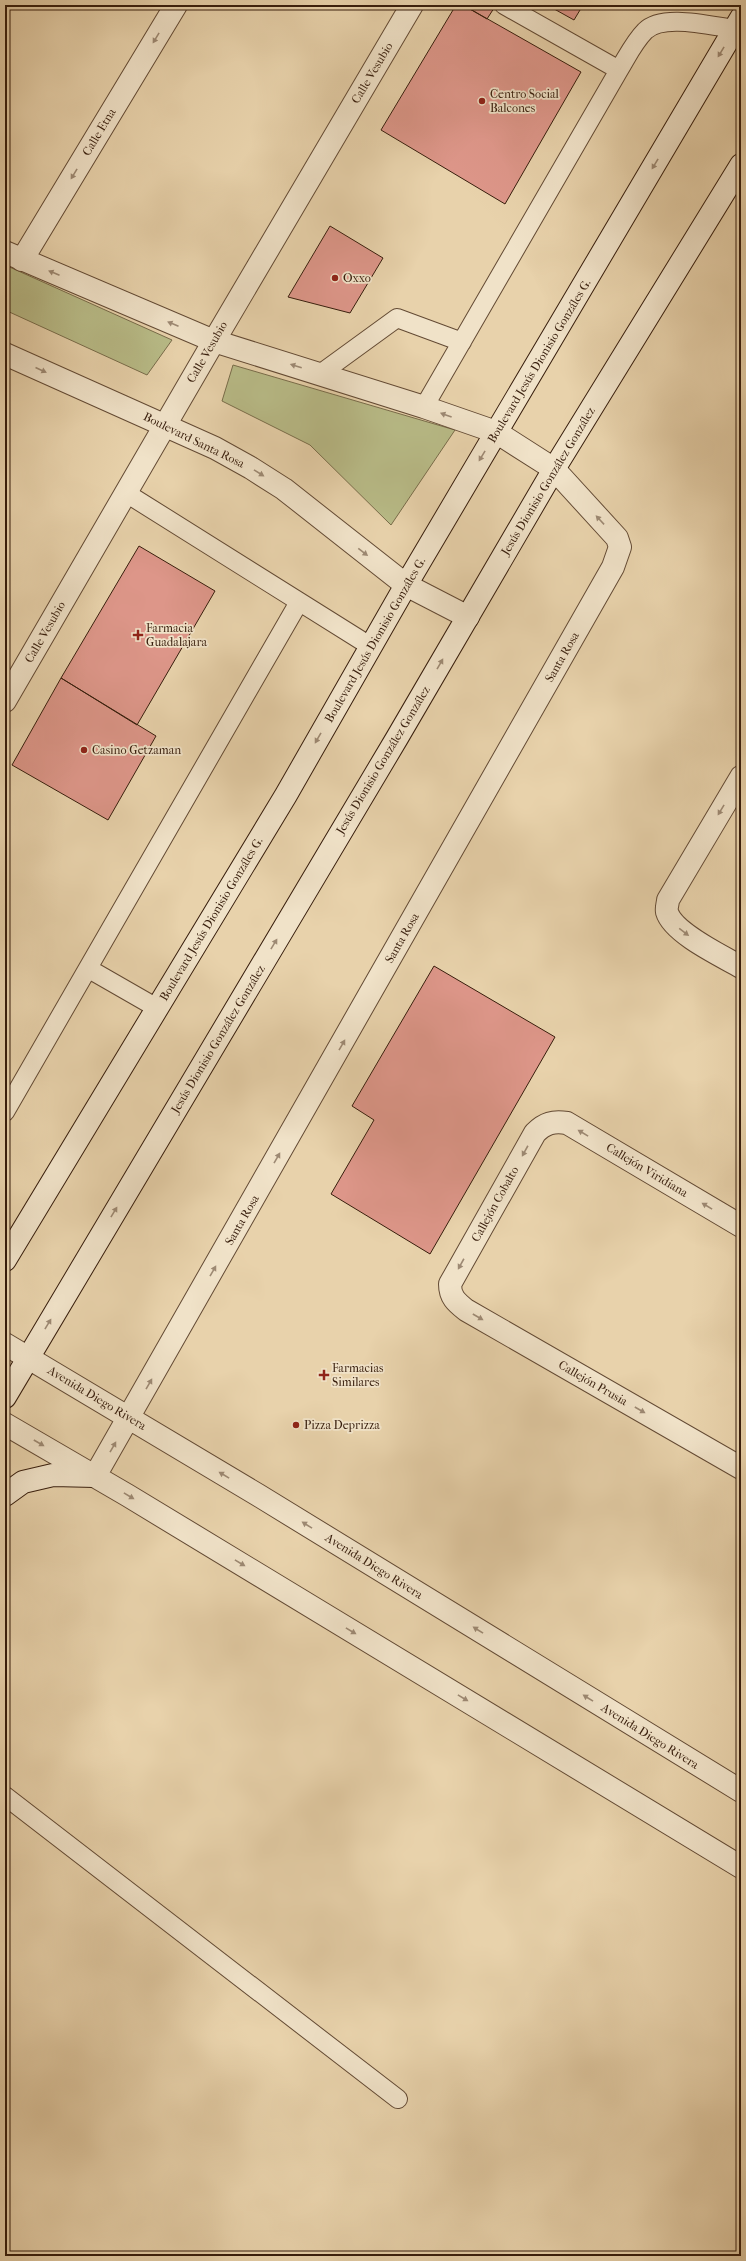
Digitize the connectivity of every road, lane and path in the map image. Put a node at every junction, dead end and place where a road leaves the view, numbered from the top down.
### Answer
1 (176, 5) edge
2 (412, 5) edge
3 (504, 5) edge
4 (738, 23) edge
5 (619, 70) junction
6 (741, 164) edge
7 (14, 256) edge
8 (214, 341) junction
9 (462, 342) junction
10 (5, 354) edge
11 (320, 374) junction
12 (424, 407) junction
13 (165, 425) junction
14 (496, 432) junction
15 (554, 469) junction
16 (126, 493) junction
17 (406, 586) junction
18 (299, 602) junction
19 (468, 617) junction
20 (370, 646) junction
21 (5, 701) edge
22 (741, 777) edge
23 (741, 967) edge
24 (89, 969) junction
25 (157, 1008) junction
26 (5, 1112) edge
27 (550, 1123) joint
28 (741, 1226) edge
29 (5, 1260) edge
30 (450, 1292) joint
31 (5, 1344) edge
32 (28, 1358) junction
33 (5, 1397) edge
34 (130, 1418) junction
35 (5, 1424) edge
36 (741, 1468) edge
37 (96, 1476) junction
38 (5, 1495) edge
39 (741, 1792) edge
40 (5, 1796) edge
41 (741, 1867) edge
42 (398, 2100) dead end

1 -> 7 street, Calle Etna
2 - 8 street, Calle Vesubio
3 - 5 lane
4 - 5 lane
4 -> 14 street, Boulevard Jesús Dionisio Gonzáles G.
5 - 9 lane
6 - 15 street, Jesús Dionisio González González
8 -> 7 street
11 -> 8 street
8 - 13 street, Calle Vesubio
9 - 11 lane
9 - 12 lane
10 -> 13 street, Boulevard Santa Rosa
11 - 12 street
14 -> 12 street
13 - 16 street, Calle Vesubio
13 -> 17 street, Boulevard Santa Rosa
14 - 15 street, Santa Rosa
14 -> 17 street, Boulevard Jesús Dionisio Gonzáles G.
15 - 19 street, Jesús Dionisio González González
34 -> 15 street, Santa Rosa
16 - 18 lane
16 - 21 street, Calle Vesubio
17 - 19 street, Boulevard Santa Rosa
17 - 20 street, Boulevard Jesús Dionisio Gonzáles G.
18 - 20 lane
18 - 24 lane
32 -> 19 street, Jesús Dionisio González González
20 -> 25 street, Boulevard Jesús Dionisio Gonzáles G.
22 -> 23 street
24 - 25 lane
24 - 26 lane
25 - 29 street, Boulevard Jesús Dionisio Gonzáles G.
28 -> 27 street, Callejón Viridiana
27 -> 30 street, Callejón Cobalto
30 -> 36 street, Callejón Prusia
31 - 32 street, Avenida Diego Rivera
32 - 33 street
32 - 34 street, Avenida Diego Rivera
37 -> 34 street, Santa Rosa
39 -> 34 street, Avenida Diego Rivera
35 -> 37 street
37 - 38 street
37 -> 41 street
40 - 42 lane

